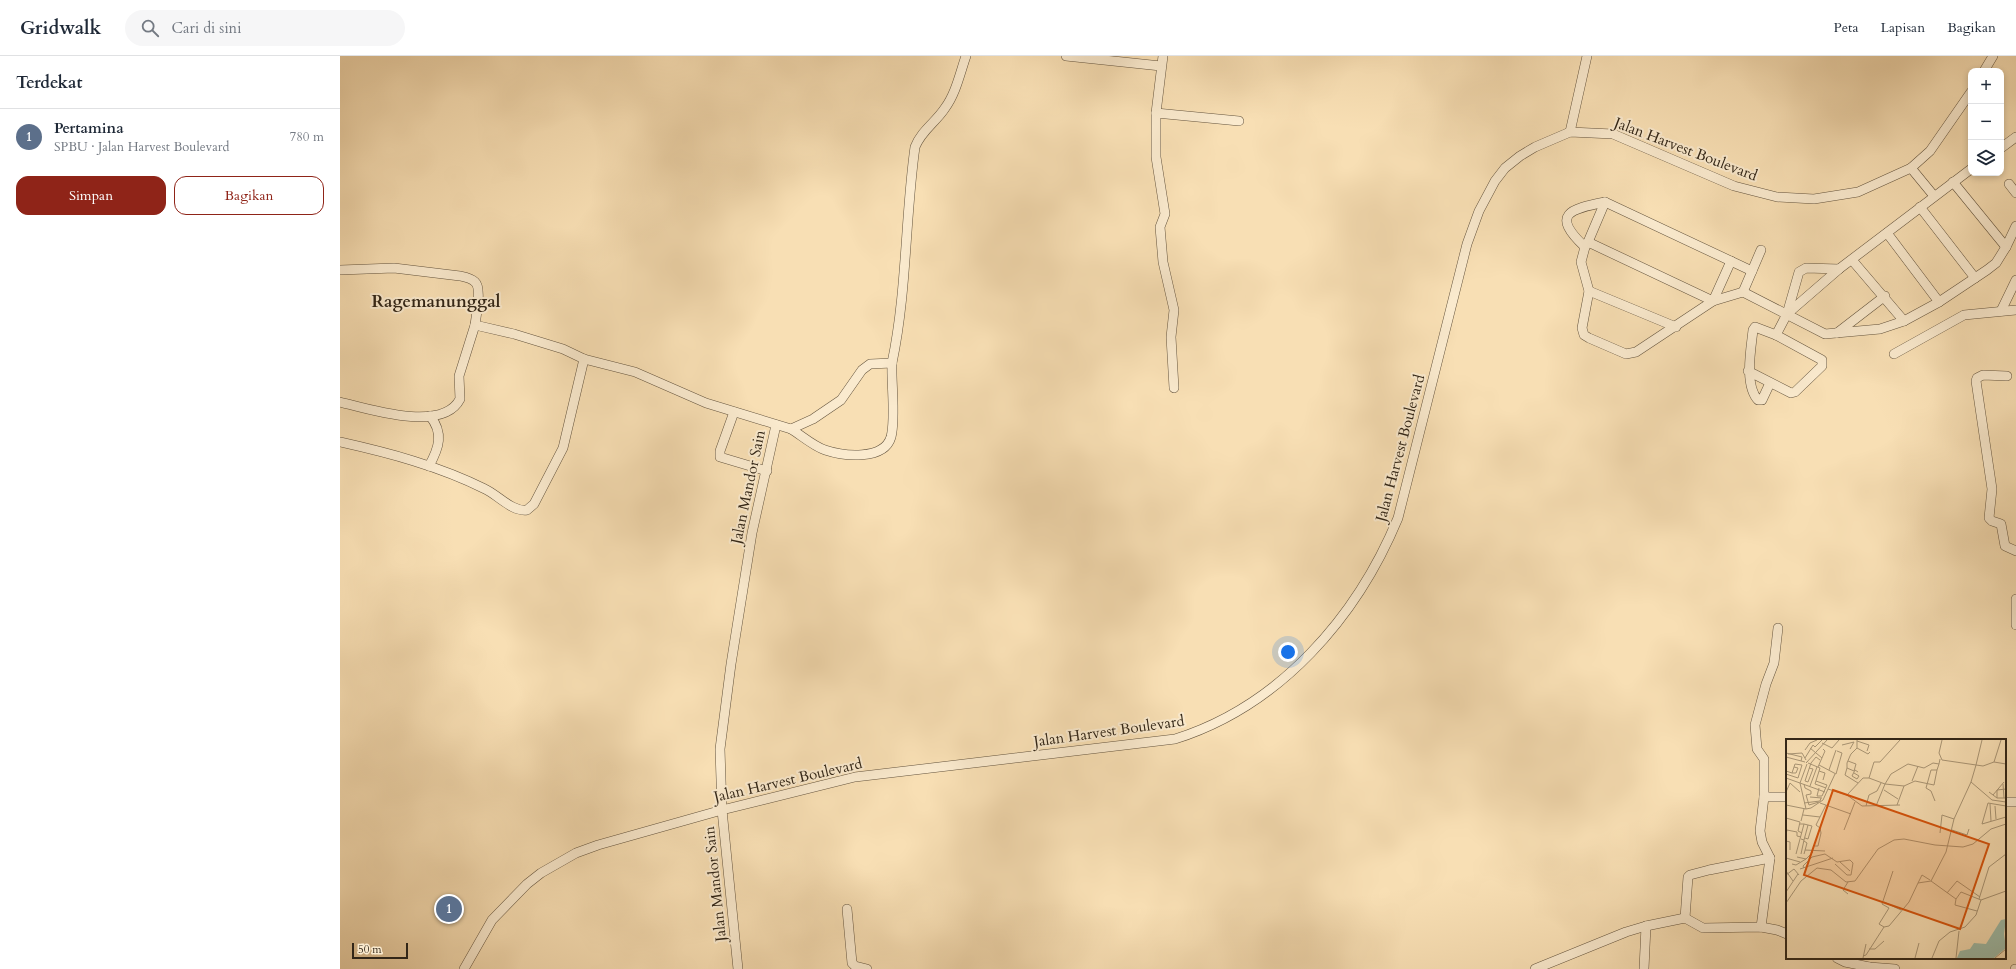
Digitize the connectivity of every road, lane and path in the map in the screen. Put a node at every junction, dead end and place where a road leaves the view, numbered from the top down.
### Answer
1 (966, 56) edge
2 (1066, 56) edge
3 (1163, 56) edge
4 (1587, 56) edge
5 (1993, 56) edge
6 (1161, 66) junction
7 (1986, 68) edge
8 (1968, 96) edge
9 (1156, 113) junction
10 (1239, 120) dead end
11 (1570, 132) junction
12 (2016, 137) edge
13 (2004, 146) edge
14 (1911, 168) junction
15 (1968, 171) edge
16 (1953, 182) junction
17 (2009, 184) dead end
18 (2016, 193) edge
19 (1934, 196) junction
20 (1605, 202) junction
21 (1920, 207) junction
22 (2016, 226) edge
23 (1887, 233) junction
24 (1586, 245) junction
25 (2006, 247) junction
26 (1761, 250) dead end
27 (1852, 260) junction
28 (1731, 261) junction
29 (1839, 269) junction
30 (340, 270) edge
31 (1752, 271) junction
32 (1975, 278) junction
33 (2016, 280) edge
34 (1589, 291) junction
35 (1743, 292) junction
36 (1884, 296) junction
37 (1713, 301) junction
38 (1939, 302) junction
39 (2016, 310) edge
40 (2001, 311) junction
41 (1787, 314) junction
42 (1904, 321) junction
43 (475, 326) junction
44 (1676, 327) junction
45 (1779, 329) junction
46 (1837, 334) junction
47 (1894, 354) dead end
48 (584, 358) junction
49 (892, 363) junction
50 (1748, 371) junction
51 (2007, 376) dead end
52 (1770, 383) junction
53 (1174, 388) dead end
54 (340, 402) edge
55 (734, 412) junction
56 (430, 416) junction
57 (776, 425) junction
58 (791, 429) junction
59 (340, 442) edge
60 (429, 466) junction
61 (767, 471) junction
62 (2016, 551) edge
63 (2016, 599) edge
64 (2016, 625) edge
65 (1778, 628) dead end
66 (1764, 797) junction
67 (1786, 797) edge
68 (722, 810) junction
69 (1770, 858) junction
70 (846, 909) dead end
71 (1685, 918) junction
72 (1646, 926) junction
73 (1761, 927) junction
74 (1786, 934) edge
75 (1840, 959) edge
76 (1550, 967) edge
77 (1869, 968) edge
78 (464, 969) edge
79 (738, 969) edge
80 (868, 969) edge
81 (1535, 969) edge
82 (1644, 969) edge
83 (1894, 969) edge

1 - 49 street
2 - 6 street
3 - 6 street
4 - 11 street
5 - 7 street
6 - 9 street
8 - 14 street, Jalan Harvest Boulevard
9 - 10 street
9 - 53 street
11 - 14 street, Jalan Harvest Boulevard
11 - 68 street, Jalan Harvest Boulevard
12 - 13 street
14 - 19 street
15 - 16 street
16 - 19 street
16 - 25 street
17 - 18 street
19 - 21 street
20 - 24 street
20 - 24 street
20 - 28 street
21 - 23 street
21 - 32 street
22 - 25 street
23 - 27 street
23 - 38 street
24 - 34 street
24 - 37 street
25 - 32 street
26 - 31 street
27 - 29 street
27 - 36 street
28 - 31 street
28 - 37 street
29 - 41 street
29 - 41 street
30 - 43 street
31 - 35 street
32 - 38 street
33 - 40 street
34 - 44 street
34 - 44 street
35 - 37 street
35 - 41 street
36 - 42 street
36 - 46 street
37 - 44 street
38 - 42 street
39 - 40 street
40 - 47 street
41 - 45 street
41 - 46 street
42 - 46 street
43 - 48 street
43 - 56 street
45 - 50 street
45 - 52 street
48 - 55 street
48 - 60 street
49 - 58 street, Jalan Mandor Sain
49 - 58 street
50 - 52 street
50 - 52 street
51 - 62 street
54 - 56 street
55 - 57 street
55 - 61 street
56 - 60 street
57 - 58 street, Jalan Mandor Sain
57 - 61 street, Jalan Mandor Sain
59 - 60 street
61 - 68 street, Jalan Mandor Sain
63 - 64 street
65 - 66 street
66 - 67 street
66 - 69 street
68 - 78 street, Jalan Harvest Boulevard
68 - 79 street, Jalan Mandor Sain
69 - 71 street
69 - 73 street
70 - 80 street
71 - 72 street
71 - 73 street
72 - 76 street
72 - 82 street
73 - 74 street
75 - 77 street
76 - 81 street
77 - 83 street

